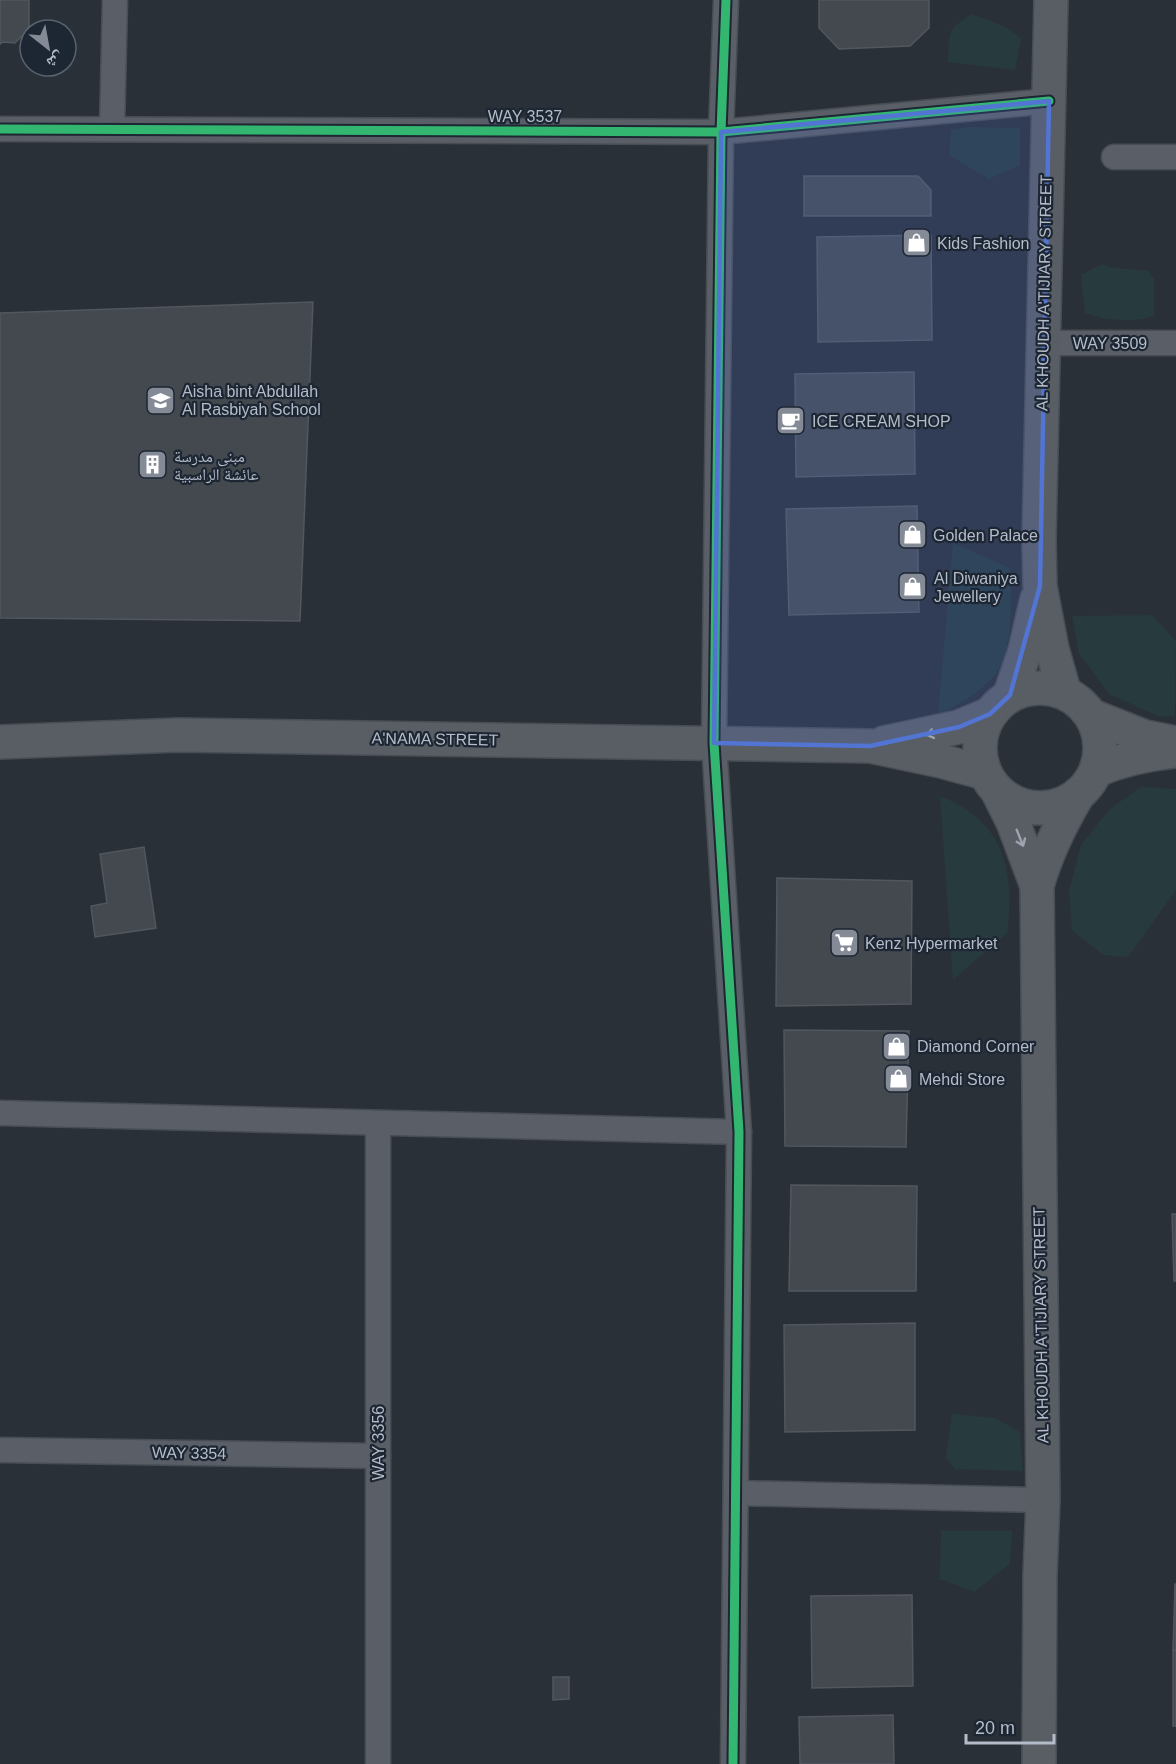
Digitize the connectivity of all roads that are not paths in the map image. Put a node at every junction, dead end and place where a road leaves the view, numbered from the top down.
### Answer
1 (115, 0) edge
2 (726, 0) edge
3 (1051, 0) edge
4 (1049, 101) junction
5 (0, 129) edge
6 (112, 129) junction
7 (721, 132) junction
8 (1114, 157) dead end
9 (1176, 157) edge
10 (1043, 343) junction
11 (1176, 343) edge
12 (1040, 586) junction
13 (1064, 691) junction
14 (1000, 704) junction
15 (1092, 716) junction
16 (0, 742) edge
17 (714, 743) junction
18 (1176, 743) edge
19 (870, 746) junction
20 (1176, 751) edge
21 (1097, 770) junction
22 (992, 782) junction
23 (1076, 798) junction
24 (1037, 886) junction
25 (0, 1113) edge
26 (378, 1122) junction
27 (739, 1132) junction
28 (0, 1450) edge
29 (378, 1456) junction
30 (736, 1493) junction
31 (1043, 1500) junction
32 (378, 1764) edge
33 (733, 1764) edge
34 (1039, 1764) edge

1 - 6 street
2 - 7 street
3 - 4 street, AL KHOUDH A'TIJIARY STREET
4 - 7 street, WAY 3537
4 - 10 street, AL KHOUDH A'TIJIARY STREET
5 - 6 street, WAY 3537
6 - 7 street, WAY 3537
7 - 17 street
8 - 9 street
10 - 11 street, WAY 3509
10 - 12 street, AL KHOUDH A'TIJIARY STREET
12 - 13 street, AL KHOUDH A'TIJIARY STREET
12 - 14 street, AL KHOUDH A'TIJIARY STREET
13 - 14 street
13 - 15 street
14 -> 19 street, A'NAMA STREET
14 - 22 street
15 - 18 street
15 - 21 street
16 - 17 street, A'NAMA STREET
17 - 19 street, A'NAMA STREET
17 - 27 street
19 - 22 street, A'NAMA STREET
20 - 21 street
21 - 23 street
22 - 23 street
22 -> 24 street, AL KHOUDH A'TIJIARY STREET
23 - 24 street, AL KHOUDH A'TIJIARY STREET
24 - 31 street, AL KHOUDH A'TIJIARY STREET
25 - 26 street
26 - 27 street
26 - 29 street, WAY 3356
27 - 30 street
28 - 29 street, WAY 3354
29 - 32 street, WAY 3356
30 - 31 street
30 - 33 street
31 - 34 street, AL KHOUDH A'TIJIARY STREET

